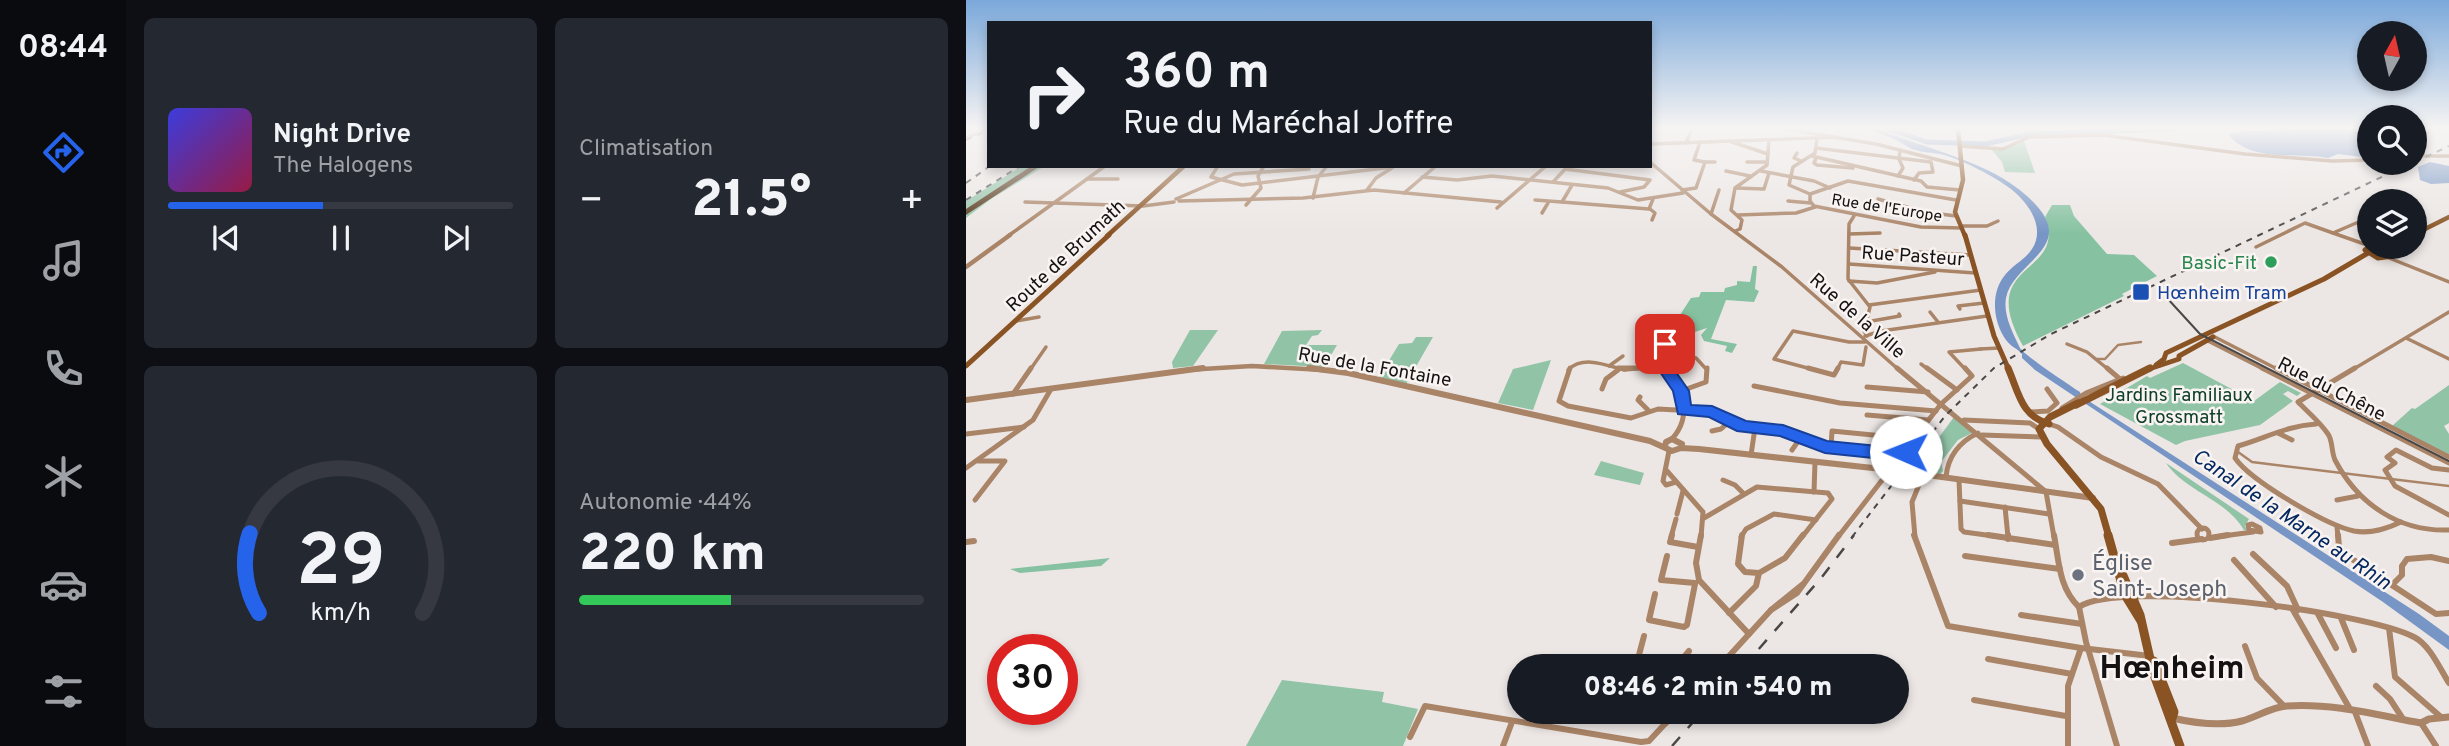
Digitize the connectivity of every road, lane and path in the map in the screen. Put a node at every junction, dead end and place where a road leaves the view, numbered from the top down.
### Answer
1 (1962, 163) edge
2 (1652, 164) edge
3 (1704, 164) edge
4 (1766, 164) edge
5 (1797, 164) edge
6 (1837, 164) edge
7 (1901, 164) edge
8 (1931, 164) edge
9 (1027, 168) edge
10 (1033, 168) edge
11 (1102, 168) edge
12 (1182, 168) edge
13 (1216, 168) edge
14 (1262, 168) edge
15 (1296, 168) edge
16 (1325, 168) edge
17 (1369, 168) edge
18 (1392, 168) edge
19 (1433, 168) edge
20 (1544, 168) edge
21 (1567, 168) edge
22 (1596, 168) edge
23 (1309, 169) dead end
24 (1726, 171) dead end
25 (1760, 171) junction
26 (1259, 172) junction
27 (1593, 173) junction
28 (1769, 173) junction
29 (1751, 176) junction
30 (1791, 176) junction
31 (1898, 176) junction
32 (1318, 177) junction
33 (1422, 177) junction
34 (1087, 179) junction
35 (1118, 179) dead end
36 (1217, 180) junction
37 (1529, 180) junction
38 (1914, 180) junction
39 (1553, 182) junction
40 (1259, 184) junction
41 (1572, 184) junction
42 (1735, 188) junction
43 (1830, 188) junction
44 (1366, 190) junction
45 (1719, 190) dead end
46 (1960, 190) junction
47 (1683, 191) junction
48 (1620, 192) junction
49 (1403, 194) junction
50 (1810, 194) junction
51 (1253, 197) junction
52 (1313, 198) junction
53 (1653, 198) junction
54 (1878, 199) dead end
55 (1178, 200) junction
56 (1535, 200) dead end
57 (1956, 200) junction
58 (1788, 201) dead end
59 (1025, 202) dead end
60 (1501, 202) junction
61 (1561, 202) junction
62 (1053, 203) junction
63 (1549, 203) junction
64 (1811, 203) junction
65 (1142, 205) junction
66 (1245, 205) dead end
67 (1815, 207) junction
68 (1497, 208) dead end
69 (1650, 209) junction
70 (966, 210) edge
71 (1542, 213) dead end
72 (1711, 215) junction
73 (1737, 215) junction
74 (1854, 216) junction
75 (1956, 216) junction
76 (2449, 217) edge
77 (1651, 220) dead end
78 (1998, 221) dead end
79 (2357, 223) edge
80 (1962, 227) junction
81 (2427, 228) edge
82 (1734, 232) junction
83 (1880, 233) dead end
84 (2333, 233) junction
85 (1849, 234) junction
86 (2357, 243) edge
87 (2256, 247) dead end
88 (1849, 248) junction
89 (1970, 256) junction
90 (2357, 258) edge
91 (2372, 259) edge
92 (2396, 259) edge
93 (1849, 264) junction
94 (2348, 266) junction
95 (966, 267) edge
96 (1942, 271) junction
97 (1975, 273) junction
98 (1849, 281) junction
99 (2449, 282) edge
100 (1981, 290) junction
101 (1984, 303) junction
102 (1869, 305) junction
103 (1960, 309) dead end
104 (1930, 312) dead end
105 (2449, 312) edge
106 (1899, 314) dead end
107 (1987, 316) junction
108 (1039, 317) dead end
109 (1015, 321) junction
110 (1866, 322) junction
111 (1939, 323) junction
112 (2208, 337) junction
113 (1665, 338) dead end
114 (2405, 338) junction
115 (1865, 342) junction
116 (2141, 342) dead end
117 (2067, 344) dead end
118 (1046, 347) dead end
119 (1999, 348) junction
120 (1665, 353) junction
121 (1623, 356) dead end
122 (2094, 359) junction
123 (2449, 359) edge
124 (1921, 364) dead end
125 (2156, 365) junction
126 (966, 366) edge
127 (1609, 366) junction
128 (1664, 366) junction
129 (1618, 370) junction
130 (2120, 379) junction
131 (1754, 386) dead end
132 (1867, 387) dead end
133 (1602, 388) dead end
134 (2047, 388) dead end
135 (1051, 389) junction
136 (1956, 390) junction
137 (1681, 391) junction
138 (2314, 391) junction
139 (1929, 393) junction
140 (1013, 395) junction
141 (2088, 395) junction
142 (1640, 397) dead end
143 (966, 400) edge
144 (2077, 401) junction
145 (1942, 403) junction
146 (1684, 410) junction
147 (1648, 411) junction
148 (1936, 411) junction
149 (2029, 411) junction
150 (1867, 415) dead end
151 (1731, 420) junction
152 (1963, 420) junction
153 (1929, 421) junction
154 (2044, 424) junction
155 (2317, 424) junction
156 (1025, 427) junction
157 (1755, 428) junction
158 (1712, 431) dead end
159 (2278, 433) junction
160 (966, 434) edge
161 (1979, 434) junction
162 (1801, 437) junction
163 (2045, 437) junction
164 (1914, 439) junction
165 (2292, 440) dead end
166 (1674, 445) junction
167 (1832, 447) junction
168 (1792, 450) dead end
169 (2235, 450) junction
170 (1902, 454) junction
171 (1751, 455) junction
172 (2449, 457) edge
173 (977, 461) junction
174 (1815, 462) junction
175 (2252, 462) junction
176 (2449, 463) edge
177 (966, 468) edge
178 (1891, 470) junction
179 (2244, 470) junction
180 (2449, 470) edge
181 (2342, 473) junction
182 (1923, 475) junction
183 (1946, 478) junction
184 (2390, 478) junction
185 (1959, 479) junction
186 (1723, 480) dead end
187 (2449, 485) edge
188 (1684, 490) junction
189 (2046, 491) junction
190 (1814, 492) junction
191 (1744, 494) junction
192 (2359, 496) junction
193 (2093, 498) junction
194 (975, 500) dead end
195 (2337, 500) dead end
196 (1960, 501) junction
197 (2005, 507) junction
198 (2049, 514) junction
199 (2449, 515) edge
200 (1704, 518) junction
201 (1816, 520) junction
202 (2401, 522) junction
203 (2337, 527) junction
204 (2449, 530) edge
205 (2253, 532) dead end
206 (2008, 538) junction
207 (2206, 538) junction
208 (974, 541) dead end
209 (966, 542) edge
210 (2172, 543) dead end
211 (2055, 545) junction
212 (1698, 547) junction
213 (2253, 554) dead end
214 (1667, 556) dead end
215 (1965, 556) dead end
216 (2234, 560) dead end
217 (2449, 561) edge
218 (2060, 569) junction
219 (1759, 573) junction
220 (1697, 582) junction
221 (2392, 585) junction
222 (1655, 594) dead end
223 (2128, 595) junction
224 (2079, 607) junction
225 (2277, 608) junction
226 (2295, 610) junction
227 (1729, 612) junction
228 (2317, 613) junction
229 (2449, 613) edge
230 (2021, 615) dead end
231 (2340, 618) junction
232 (2082, 624) junction
233 (2389, 628) junction
234 (1749, 634) junction
235 (1644, 636) dead end
236 (2245, 646) dead end
237 (2085, 648) junction
238 (2336, 648) dead end
239 (2354, 650) dead end
240 (1689, 651) dead end
241 (1639, 654) edge
242 (1688, 654) edge
243 (1731, 654) edge
244 (2151, 656) junction
245 (1988, 659) dead end
246 (2072, 674) junction
247 (2449, 683) edge
248 (2376, 687) dead end
249 (1974, 700) dead end
250 (2284, 706) junction
251 (2353, 711) junction
252 (2066, 716) junction
253 (2172, 718) junction
254 (2446, 718) edge
255 (2404, 720) junction
256 (1507, 721) edge
257 (2421, 723) junction
258 (1511, 724) edge
259 (1523, 724) edge
260 (1665, 724) edge
261 (1410, 737) dead end
262 (1624, 743) edge
263 (1503, 746) edge
264 (2068, 746) edge
265 (2117, 746) edge
266 (2180, 746) edge
267 (2368, 746) edge
268 (2436, 746) edge

1 - 46 main road
2 - 47 street, Rue de la Ville
3 - 47 street
4 - 25 street
5 - 30 street
6 - 31 street
7 - 31 street
8 - 38 street
9 - 70 highway
10 - 70 highway
11 - 34 street
12 - 65 main road, Route de Brumath
13 - 36 street
14 - 26 street
15 - 23 street
15 - 26 street
16 - 32 street
17 - 32 street
18 - 44 street
19 - 33 street
20 - 37 street
21 - 27 street
21 - 39 street
22 - 27 street
24 - 29 street
25 - 28 street
25 - 29 street
26 - 36 street
26 - 40 street
27 - 48 street
28 - 30 street
28 - 42 street
29 - 42 street
30 - 43 street
30 - 50 street, Rue de l'Europe
31 - 38 street
32 - 40 street
32 - 52 street
33 - 37 street
33 - 49 street
34 - 35 street
34 - 62 street
36 - 40 street
36 - 55 street
37 - 39 street
37 - 60 street
38 - 46 street
39 - 41 street
40 - 51 street
41 - 48 street
41 - 61 street
42 - 73 street
43 - 50 street
43 - 57 street
44 - 49 street
44 - 52 street
45 - 72 street
46 - 57 main road
47 - 53 street
47 - 72 street, Rue de la Ville
48 - 53 street
49 - 60 street
50 - 64 street, Rue de l'Europe
51 - 52 street
51 - 55 street
51 - 66 street
53 - 69 street
54 - 75 street
55 - 65 street
56 - 63 street
57 - 75 main road
58 - 64 street
59 - 62 street
60 - 68 street
61 - 63 street
61 - 69 street
62 - 65 street
62 - 95 street
63 - 71 street
64 - 67 street, Rue de l'Europe
65 - 109 main road, Route de Brumath
67 - 73 street
67 - 74 street, Rue de l'Europe
69 - 77 street
72 - 82 street, Rue de la Ville
73 - 82 street
74 - 80 street, Rue de l'Europe
74 - 85 street
75 - 80 main road
76 - 81 main road
78 - 80 street, Rue de l'Europe
79 - 84 street
80 - 89 main road
82 - 115 street, Rue de la Ville
83 - 85 street
84 - 86 street
84 - 87 street
85 - 88 street
88 - 89 street
88 - 93 street
89 - 97 main road
90 - 94 main road
91 - 94 main road
92 - 99 street
93 - 96 street, Rue Pasteur
93 - 98 street
94 - 112 main road
96 - 97 street, Rue Pasteur
96 - 98 street
97 - 100 main road
98 - 102 street
100 - 101 main road
100 - 102 street
101 - 103 street
101 - 107 main road
102 - 110 street
104 - 111 street
105 - 114 street
106 - 110 street
107 - 111 street
107 - 119 main road
108 - 109 street
109 - 126 main road, Route de Brumath
110 - 115 street
111 - 115 street
112 - 125 main road
112 - 138 street, Rue du Chêne
113 - 120 street
114 - 123 street
114 - 138 street
115 - 115 street
115 - 139 street, Rue de la Ville
116 - 122 street
117 - 122 street
118 - 140 street
119 - 136 street
119 - 149 main road
120 - 128 street
120 - 137 street
121 - 127 street
122 - 130 street
124 - 136 street
125 - 130 street
125 - 141 main road
127 - 129 street
127 - 147 street
128 - 129 street
128 - 137 street
129 - 133 street
130 - 141 street
131 - 148 street
132 - 139 street
134 - 149 street
135 - 140 street, Rue de la Fontaine
135 - 156 street
135 - 166 street, Rue de la Fontaine
136 - 145 street
137 - 146 street
138 - 155 street
138 - 172 street, Rue du Chêne
138 - 176 street, Rue du Chêne
139 - 145 street, Rue de la Ville
140 - 143 street, Rue de la Fontaine
141 - 144 main road
142 - 147 street
144 - 154 main road
144 - 154 main road
145 - 148 street
145 - 152 street, Rue de la Ville
146 - 147 street
146 - 151 street
146 - 166 street
148 - 153 street
149 - 154 main road
150 - 153 street
151 - 157 street
151 - 158 street
152 - 154 street
152 - 161 street, Rue de la Ville
153 - 164 street
154 - 163 main road
154 - 207 street
155 - 159 street
155 - 181 street
156 - 160 street
156 - 173 street
157 - 162 street
157 - 171 street
159 - 165 street
159 - 169 street
161 - 163 street
161 - 183 street
161 - 189 street, Rue de la Ville
162 - 167 street
162 - 168 street
163 - 193 main road
164 - 167 street
164 - 170 street
166 - 171 street, Rue de la Fontaine
166 - 188 street
167 - 170 street
169 - 175 street
169 - 179 street
170 - 178 street
171 - 174 street, Rue de la Fontaine
173 - 177 street
173 - 194 street
174 - 178 street, Rue de la Fontaine
174 - 190 street
175 - 179 street
175 - 181 street
178 - 182 street, Rue de la Fontaine
178 - 234 street
179 - 203 street
180 - 184 street
181 - 184 street
181 - 192 street
182 - 183 street, Rue de la Fontaine
182 - 237 street
183 - 185 street, Rue de la Fontaine
184 - 187 street
184 - 199 street
185 - 189 street, Rue de la Fontaine
185 - 196 street
186 - 191 street
188 - 200 street
188 - 212 street
189 - 193 street, Rue de la Fontaine
189 - 198 street
190 - 191 street
190 - 201 street
191 - 200 street
192 - 195 street
192 - 202 street
193 - 223 main road
196 - 197 street
196 - 206 street
197 - 198 street
197 - 206 street
198 - 211 street
200 - 212 street
201 - 219 street
201 - 219 street
202 - 203 street
202 - 204 street
203 - 221 street
205 - 207 street
206 - 211 street
207 - 210 street
208 - 209 street
211 - 218 street
212 - 220 street
213 - 226 street
214 - 220 street
215 - 218 street
216 - 225 street
217 - 221 street
218 - 224 street
219 - 227 street
220 - 222 street
220 - 227 street
221 - 229 street
223 - 224 street
223 - 225 street
223 - 244 main road
224 - 232 street
225 - 226 street
226 - 228 street
226 - 251 street
227 - 234 street
228 - 231 street
228 - 238 street
230 - 232 street
231 - 233 street
231 - 239 street
232 - 237 street
233 - 247 street
233 - 254 street
234 - 243 street
235 - 241 street
236 - 250 street
237 - 244 street
237 - 246 street
237 - 265 street
240 - 242 street
244 - 253 main road
245 - 246 street
246 - 252 street
248 - 255 street
249 - 252 street
250 - 251 street
250 - 253 street
251 - 255 street
251 - 267 street
252 - 264 street
253 - 266 main road
254 - 257 street
255 - 257 street
256 - 261 street
257 - 268 street
258 - 263 street
259 - 262 street
260 - 262 street

